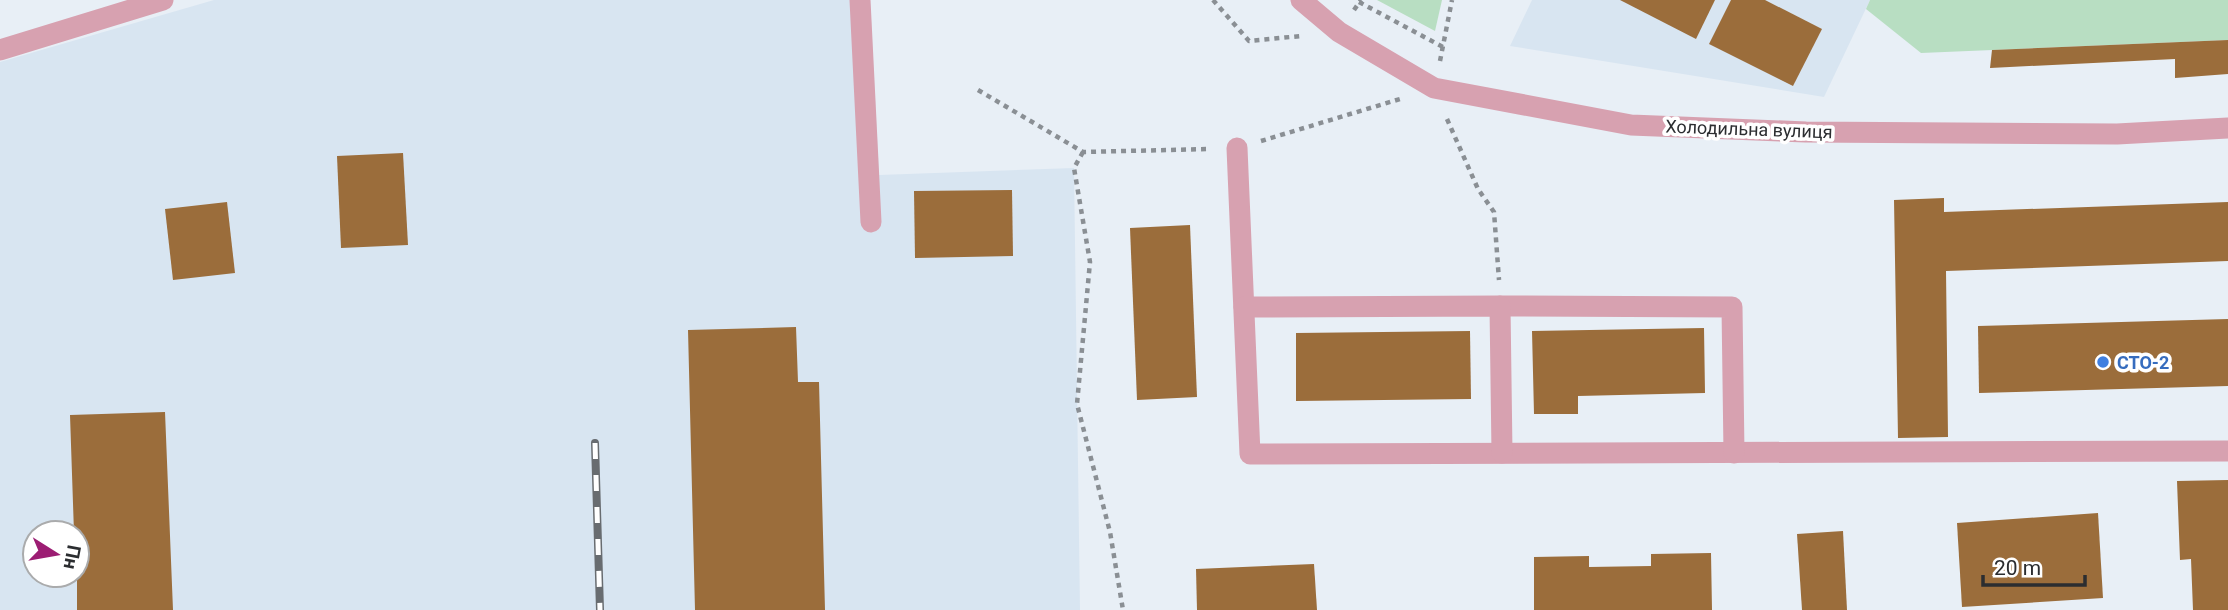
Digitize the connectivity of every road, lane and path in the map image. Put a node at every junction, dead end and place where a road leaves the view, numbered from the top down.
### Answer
1 (163, 0) edge
2 (860, 0) edge
3 (1213, 0) edge
4 (1301, 0) edge
5 (1452, 0) edge
6 (1359, 2) dead end
7 (1339, 32) junction
8 (1443, 47) junction
9 (0, 50) edge
10 (1434, 88) junction
11 (978, 90) dead end
12 (2228, 128) edge
13 (1237, 148) junction
14 (1083, 152) junction
15 (871, 222) dead end
16 (1500, 306) junction
17 (1244, 307) junction
18 (2228, 451) edge
19 (1502, 453) junction
20 (1734, 453) junction
21 (1122, 608) edge

1 - 9 street
2 - 15 street
3 - 7 path
4 - 7 street, Холодильна вулиця
5 - 8 path
6 - 8 path
7 - 10 street, Холодильна вулиця
8 - 10 path
10 - 12 street, Холодильна вулиця
10 - 13 path
10 - 16 path
11 - 14 path
13 - 14 path
13 - 17 street
14 - 21 path
16 - 17 street
16 - 19 street
16 - 20 street
17 - 19 street
18 - 20 street
19 - 20 street

